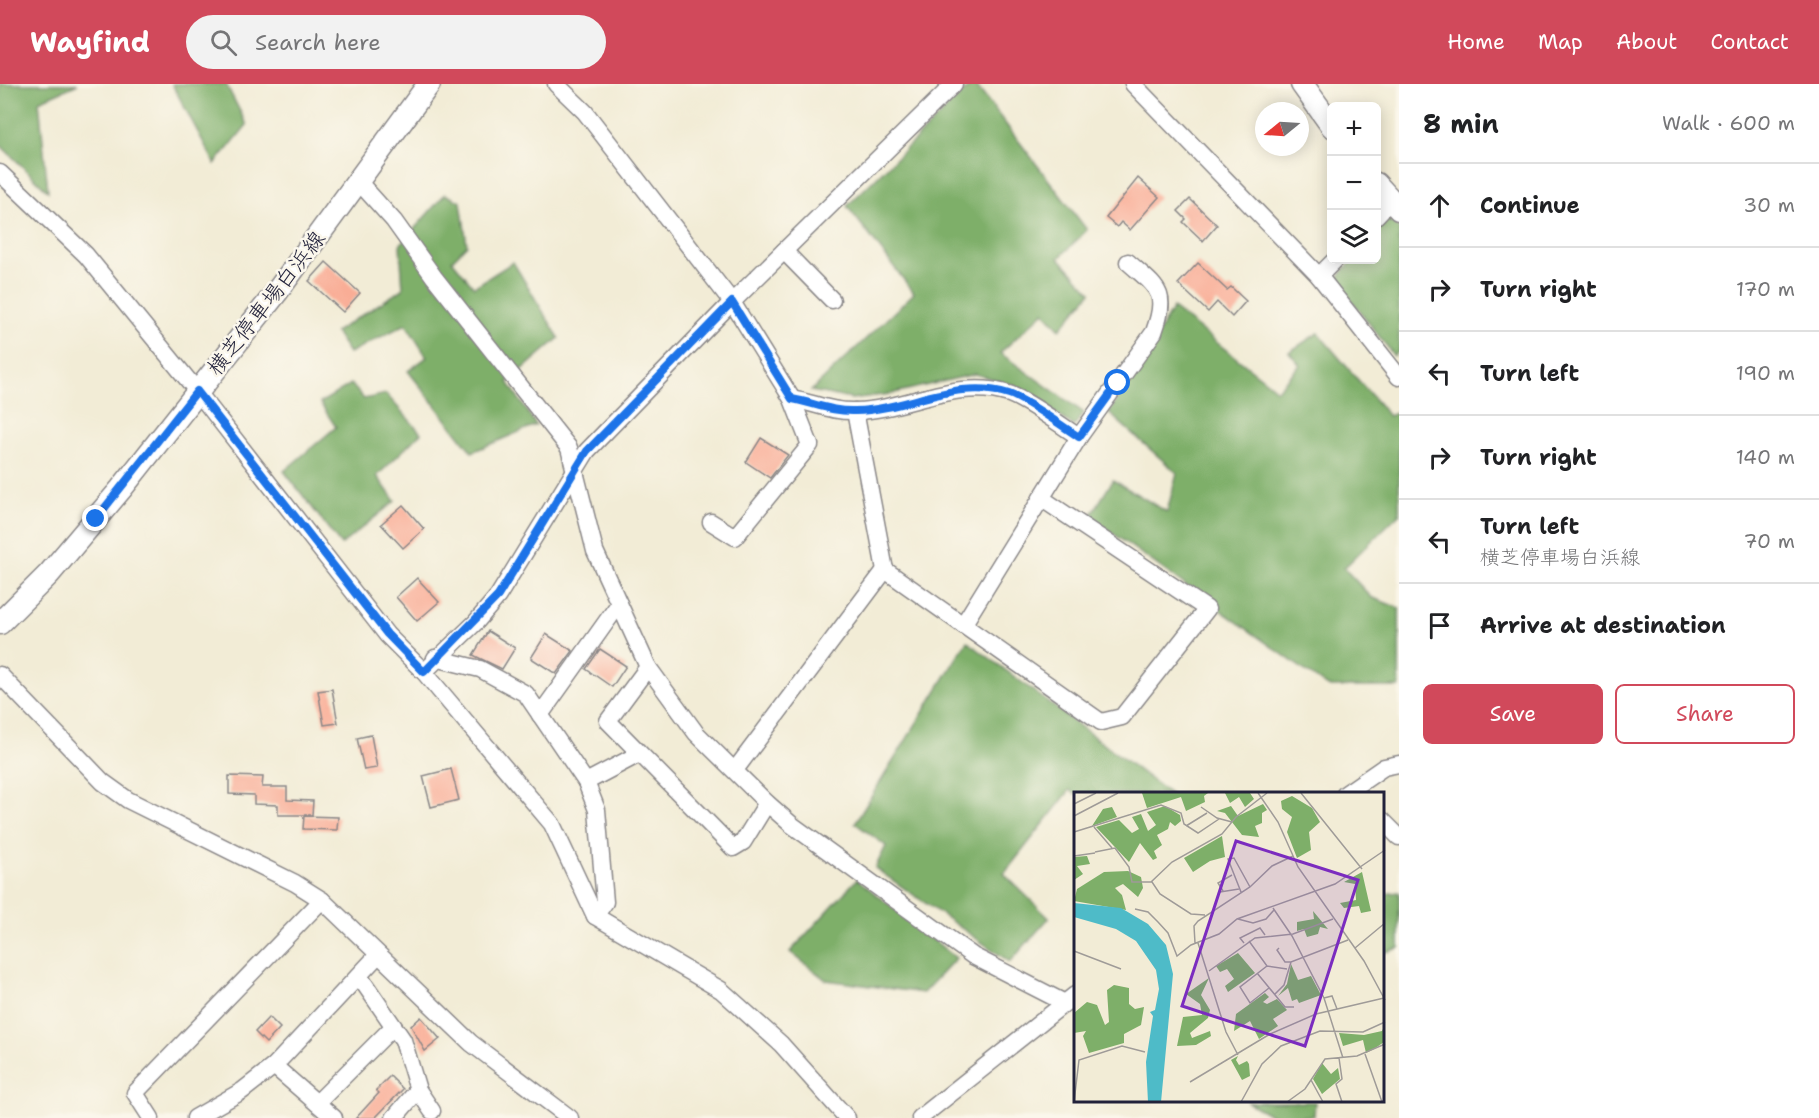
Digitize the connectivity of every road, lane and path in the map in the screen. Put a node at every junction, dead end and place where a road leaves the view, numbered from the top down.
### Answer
1 (429, 84) edge
2 (556, 84) edge
3 (954, 84) edge
4 (1132, 84) edge
5 (1302, 84) edge
6 (1327, 119) edge
7 (0, 173) edge
8 (358, 181) junction
9 (784, 251) junction
10 (1128, 262) dead end
11 (1331, 264) edge
12 (1319, 276) junction
13 (832, 300) dead end
14 (732, 302) junction
15 (1399, 377) edge
16 (197, 391) junction
17 (792, 399) junction
18 (855, 411) junction
19 (1079, 437) junction
20 (574, 468) junction
21 (1041, 498) junction
22 (711, 522) dead end
23 (885, 570) junction
24 (619, 604) junction
25 (0, 623) edge
26 (963, 625) junction
27 (435, 658) junction
28 (648, 667) junction
29 (424, 672) junction
30 (0, 675) edge
31 (540, 716) junction
32 (639, 754) junction
33 (1399, 764) edge
34 (735, 770) junction
35 (586, 782) junction
36 (1351, 792) edge
37 (766, 803) junction
38 (1384, 821) edge
39 (1399, 837) edge
40 (322, 900) junction
41 (595, 916) junction
42 (378, 955) junction
43 (359, 976) junction
44 (1070, 999) edge
45 (393, 1027) junction
46 (274, 1066) junction
47 (418, 1090) junction
48 (317, 1103) junction
49 (432, 1111) dead end
50 (151, 1118) edge
51 (195, 1118) edge
52 (333, 1118) edge
53 (394, 1118) edge
54 (570, 1118) edge
55 (847, 1118) edge
56 (920, 1118) edge

1 - 8 main road, 横芝停車場白浜線
2 - 14 street
3 - 9 street
4 - 12 street
5 - 6 main road
7 - 16 street
8 - 16 main road, 横芝停車場白浜線
8 - 20 street
9 - 13 street
9 - 14 street
10 - 19 street
11 - 12 street
12 - 15 street
14 - 17 street
14 - 20 street
16 - 25 main road, 横芝停車場白浜線
16 - 29 street
17 - 18 street
17 - 22 street
18 - 19 street
18 - 23 street
19 - 21 street
20 - 24 street
20 - 27 street
21 - 26 street
21 - 26 street
23 - 26 street
23 - 34 street
24 - 28 street
24 - 31 street
27 - 29 street
27 - 31 street
28 - 32 street
28 - 34 street
29 - 41 street
30 - 40 street
31 - 35 street
32 - 35 street
32 - 37 street
33 - 36 street
34 - 37 street
35 - 41 street
37 - 44 street
38 - 39 street
40 - 42 street
40 - 50 street
41 - 55 street
42 - 43 street
42 - 54 street
43 - 45 street
43 - 46 street
44 - 56 street
45 - 47 street
45 - 48 street
46 - 48 street
46 - 51 street
47 - 49 street
47 - 53 street
48 - 52 street

